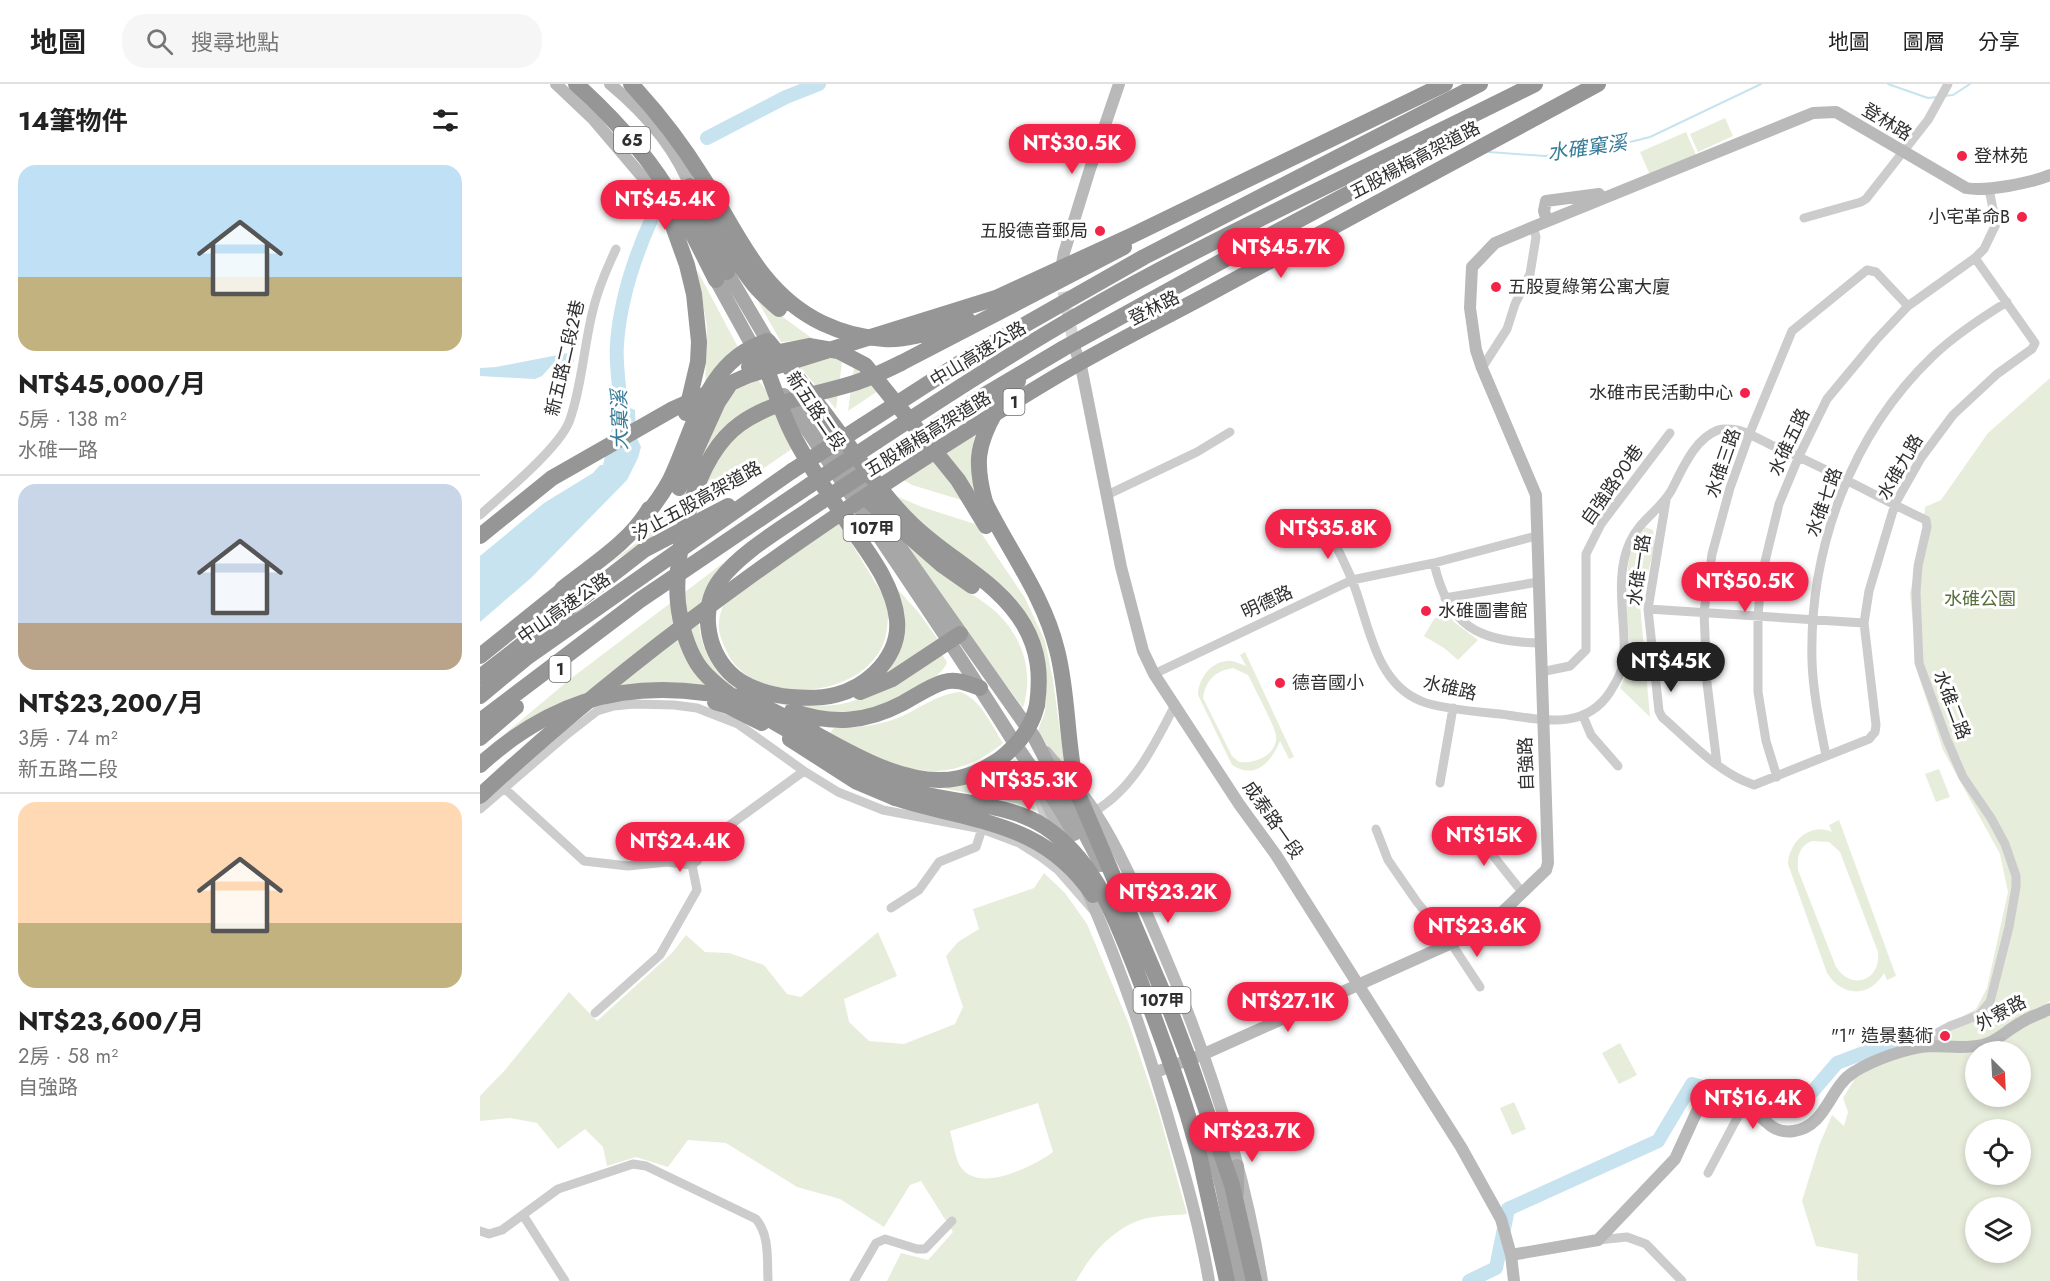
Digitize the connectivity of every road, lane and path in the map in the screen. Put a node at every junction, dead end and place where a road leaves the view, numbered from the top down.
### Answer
1 (591, 84) edge
2 (610, 84) edge
3 (631, 84) edge
4 (1119, 84) edge
5 (1480, 84) edge
6 (1535, 84) edge
7 (1547, 84) edge
8 (1598, 84) edge
9 (564, 86) edge
10 (1946, 88) edge
11 (1446, 94) edge
12 (1462, 127) junction
13 (1903, 152) junction
14 (1465, 159) dead end
15 (2050, 176) edge
16 (1638, 185) junction
17 (1989, 189) junction
18 (679, 199) junction
19 (1804, 218) dead end
20 (1547, 221) junction
21 (1533, 227) junction
22 (616, 249) dead end
23 (1975, 258) junction
24 (1060, 274) tunnel mouth
25 (721, 276) joint
26 (1033, 294) junction
27 (2007, 302) junction
28 (1908, 306) junction
29 (760, 343) junction
30 (1070, 349) junction
31 (1081, 366) junction
32 (766, 368) junction
33 (1482, 368) junction
34 (1230, 432) dead end
35 (1670, 433) dead end
36 (1749, 435) junction
37 (1799, 456) junction
38 (792, 471) junction
39 (1846, 481) junction
40 (1107, 495) junction
41 (1666, 499) junction
42 (870, 502) junction
43 (1895, 504) junction
44 (480, 515) edge
45 (643, 518) junction
46 (1328, 529) dead end
47 (480, 536) edge
48 (1536, 536) junction
49 (867, 550) junction
50 (1434, 563) junction
51 (1352, 580) junction
52 (1538, 582) junction
53 (562, 589) junction
54 (1446, 598) junction
55 (640, 600) junction
56 (924, 605) junction
57 (1648, 609) junction
58 (1704, 612) junction
59 (1758, 617) junction
60 (1813, 619) junction
61 (1864, 623) junction
62 (954, 638) junction
63 (1540, 644) junction
64 (480, 656) edge
65 (1039, 665) junction
66 (1541, 672) junction
67 (1154, 674) junction
68 (480, 677) edge
69 (980, 688) junction
70 (637, 690) junction
71 (480, 696) edge
72 (837, 696) junction
73 (744, 699) junction
74 (1175, 705) junction
75 (1453, 708) junction
76 (1583, 716) junction
77 (1542, 720) junction
78 (480, 721) edge
79 (1034, 737) junction
80 (480, 738) edge
81 (1826, 756) junction
82 (482, 763) edge
83 (1717, 764) junction
84 (1028, 765) junction
85 (1618, 766) dead end
86 (804, 771) junction
87 (1777, 777) junction
88 (1036, 781) junction
89 (1440, 783) dead end
90 (491, 791) edge
91 (480, 810) edge
92 (1093, 819) junction
93 (1468, 824) dead end
94 (982, 829) junction
95 (1376, 829) dead end
96 (1019, 843) junction
97 (692, 865) junction
98 (1522, 892) junction
99 (891, 908) dead end
100 (1098, 917) junction
101 (1451, 943) junction
102 (1133, 962) junction
103 (1359, 984) junction
104 (1480, 987) dead end
105 (2050, 1009) edge
106 (595, 1013) dead end
107 (1931, 1046) junction
108 (1204, 1054) junction
109 (1180, 1063) junction
110 (1156, 1072) junction
111 (1744, 1105) junction
112 (1206, 1112) junction
113 (1189, 1119) junction
114 (1237, 1166) junction
115 (1707, 1173) dead end
116 (523, 1215) junction
117 (952, 1221) dead end
118 (480, 1231) edge
119 (1598, 1240) junction
120 (1510, 1255) junction
121 (1236, 1258) junction
122 (565, 1281) edge
123 (768, 1281) edge
124 (854, 1281) edge
125 (1209, 1281) edge
126 (1218, 1281) edge
127 (1229, 1281) edge
128 (1240, 1281) edge
129 (1246, 1281) edge
130 (1254, 1281) edge
131 (1262, 1281) edge
132 (1514, 1281) edge
133 (1682, 1281) edge

1 - 18 highway, 65
2 - 18 main road
3 - 26 highway
4 - 24 main road
5 - 11 highway, 中山高速公路 / 1
6 - 12 highway, 中山高速公路 / 1
7 - 12 highway
8 - 90 highway, 五股楊梅高架道路 / 1, bridge
9 - 18 highway, 65
10 - 13 street
11 - 26 highway
11 - 38 highway, 中山高速公路 / 1, bridge
11 - 47 highway, 1, bridge
12 - 30 highway
12 - 55 highway, 中山高速公路 / 1, bridge
13 - 16 main road, 登林路
13 - 17 main road, 登林路
13 - 19 street
14 - 31 street, 登林路
15 - 17 main road, 登林路
16 - 20 main road, 登林路
16 - 20 main road, 登林路
17 - 23 street, 水碓五路
18 - 25 highway, 65
18 - 26 highway
18 - 45 highway
20 - 21 main road, 自強路
21 - 33 street
21 - 33 main road, 自強路
22 - 44 street, 新五路二段2巷
23 - 27 street, 水碓九路
23 - 28 street, 水碓五路
25 - 29 main road, 新五路二段 / 107甲
26 - 102 highway, bridge
27 - 39 street, 水碓七路
27 - 43 street, 水碓九路
28 - 36 street, 水碓三路
28 - 37 street, 水碓五路
29 - 32 main road, 新五路二段 / 107甲
29 - 42 main road, 新五路二段 / 107甲
29 - 45 highway
29 - 65 highway
30 - 31 main road, 成泰路一段
30 - 72 highway, bridge
30 - 92 highway, bridge
31 - 40 main road, 成泰路一段
32 - 49 highway
32 - 56 main road, 新五路二段 / 107甲
33 - 48 main road, 自強路
34 - 40 street
35 - 66 street, 自強路90巷
36 - 37 street, 水碓二路
36 - 41 street, 水碓一路
36 - 58 street, 水碓三路
37 - 39 street, 水碓二路
37 - 59 street, 水碓五路
38 - 68 highway, 汐止五股高架道路 / 1
38 - 71 highway, 中山高速公路 / 1
39 - 43 street, 水碓二路
39 - 60 street, 水碓七路
40 - 67 main road, 成泰路一段
41 - 57 street, 水碓一路
41 - 76 street, 水碓一路
42 - 62 main road, 新五路二段 / 107甲
42 - 65 highway
43 - 61 street, 水碓九路
43 - 107 street, 水碓二路
45 - 53 highway
46 - 51 street, 水碓路
48 - 50 street, 明德路
48 - 52 main road, 自強路
49 - 56 main road
49 - 72 highway
50 - 51 street, 明德路
50 - 54 street
51 - 67 street, 明德路
51 - 75 street, 水碓路
52 - 54 street
52 - 63 main road, 自強路
53 - 64 highway
53 - 92 highway, bridge
54 - 63 street
55 - 78 highway, 中山高速公路 / 1
55 - 80 highway, 1
56 - 62 main road, 新五路二段 / 107甲
57 - 58 street
57 - 83 street, 水碓一路
58 - 59 street
58 - 83 street, 水碓三路
59 - 60 street
59 - 87 street, 水碓五路
60 - 61 street
60 - 81 street, 水碓七路
61 - 81 street, 水碓九路
62 - 69 main road, 新五路二段 / 107甲
62 - 72 highway
62 - 79 main road, 新五路二段 / 107甲
63 - 66 main road, 自強路
65 - 73 highway, bridge
66 - 77 main road, 自強路
67 - 74 main road, 成泰路一段
69 - 73 highway
69 - 84 main road, 新五路二段 / 107甲
70 - 73 highway
70 - 82 highway
70 - 102 highway, bridge
74 - 92 street
74 - 103 main road, 成泰路一段
75 - 77 street, 水碓路
75 - 89 street
76 - 77 street
76 - 85 street
77 - 98 main road, 自強路
79 - 92 main road, 新五路二段 / 107甲
79 - 109 main road, 新五路二段 / 107甲
81 - 87 street
83 - 87 street, 水碓一路
84 - 88 main road, 新五路二段 / 107甲
84 - 109 main road, 新五路二段 / 107甲
86 - 90 street
86 - 94 street
86 - 97 street
88 - 96 street
88 - 100 main road, 新五路二段 / 107甲
90 - 91 street
90 - 97 street
92 - 108 main road, 新五路二段 / 107甲
92 - 112 highway, bridge
93 - 98 street
94 - 96 street
94 - 99 street
95 - 101 street
96 - 100 street
97 - 106 street
98 - 101 main road, 自強路
100 - 110 main road, 新五路二段 / 107甲
101 - 103 main road, 自強路
101 - 104 street
102 - 113 highway, bridge
103 - 108 main road, 自強路
103 - 120 main road, 成泰路一段
105 - 107 main road, 外寮路
107 - 111 main road, 外寮路
108 - 109 main road, 自強路
108 - 114 main road, 新五路二段 / 107甲
109 - 110 main road, 自強路
109 - 121 main road, 新五路二段 / 107甲
109 - 127 main road, 新五路二段 / 107甲
110 - 125 main road, 新五路二段 / 107甲
111 - 115 street
111 - 119 main road
112 - 129 highway, bridge
112 - 130 highway, bridge
113 - 126 highway
113 - 127 highway
114 - 121 main road
114 - 131 main road, 新五路二段 / 107甲
116 - 118 street
116 - 122 street
116 - 123 street
117 - 124 street
119 - 120 main road
119 - 133 street
120 - 132 main road, 成泰路一段
121 - 128 main road, 新五路二段 / 107甲

